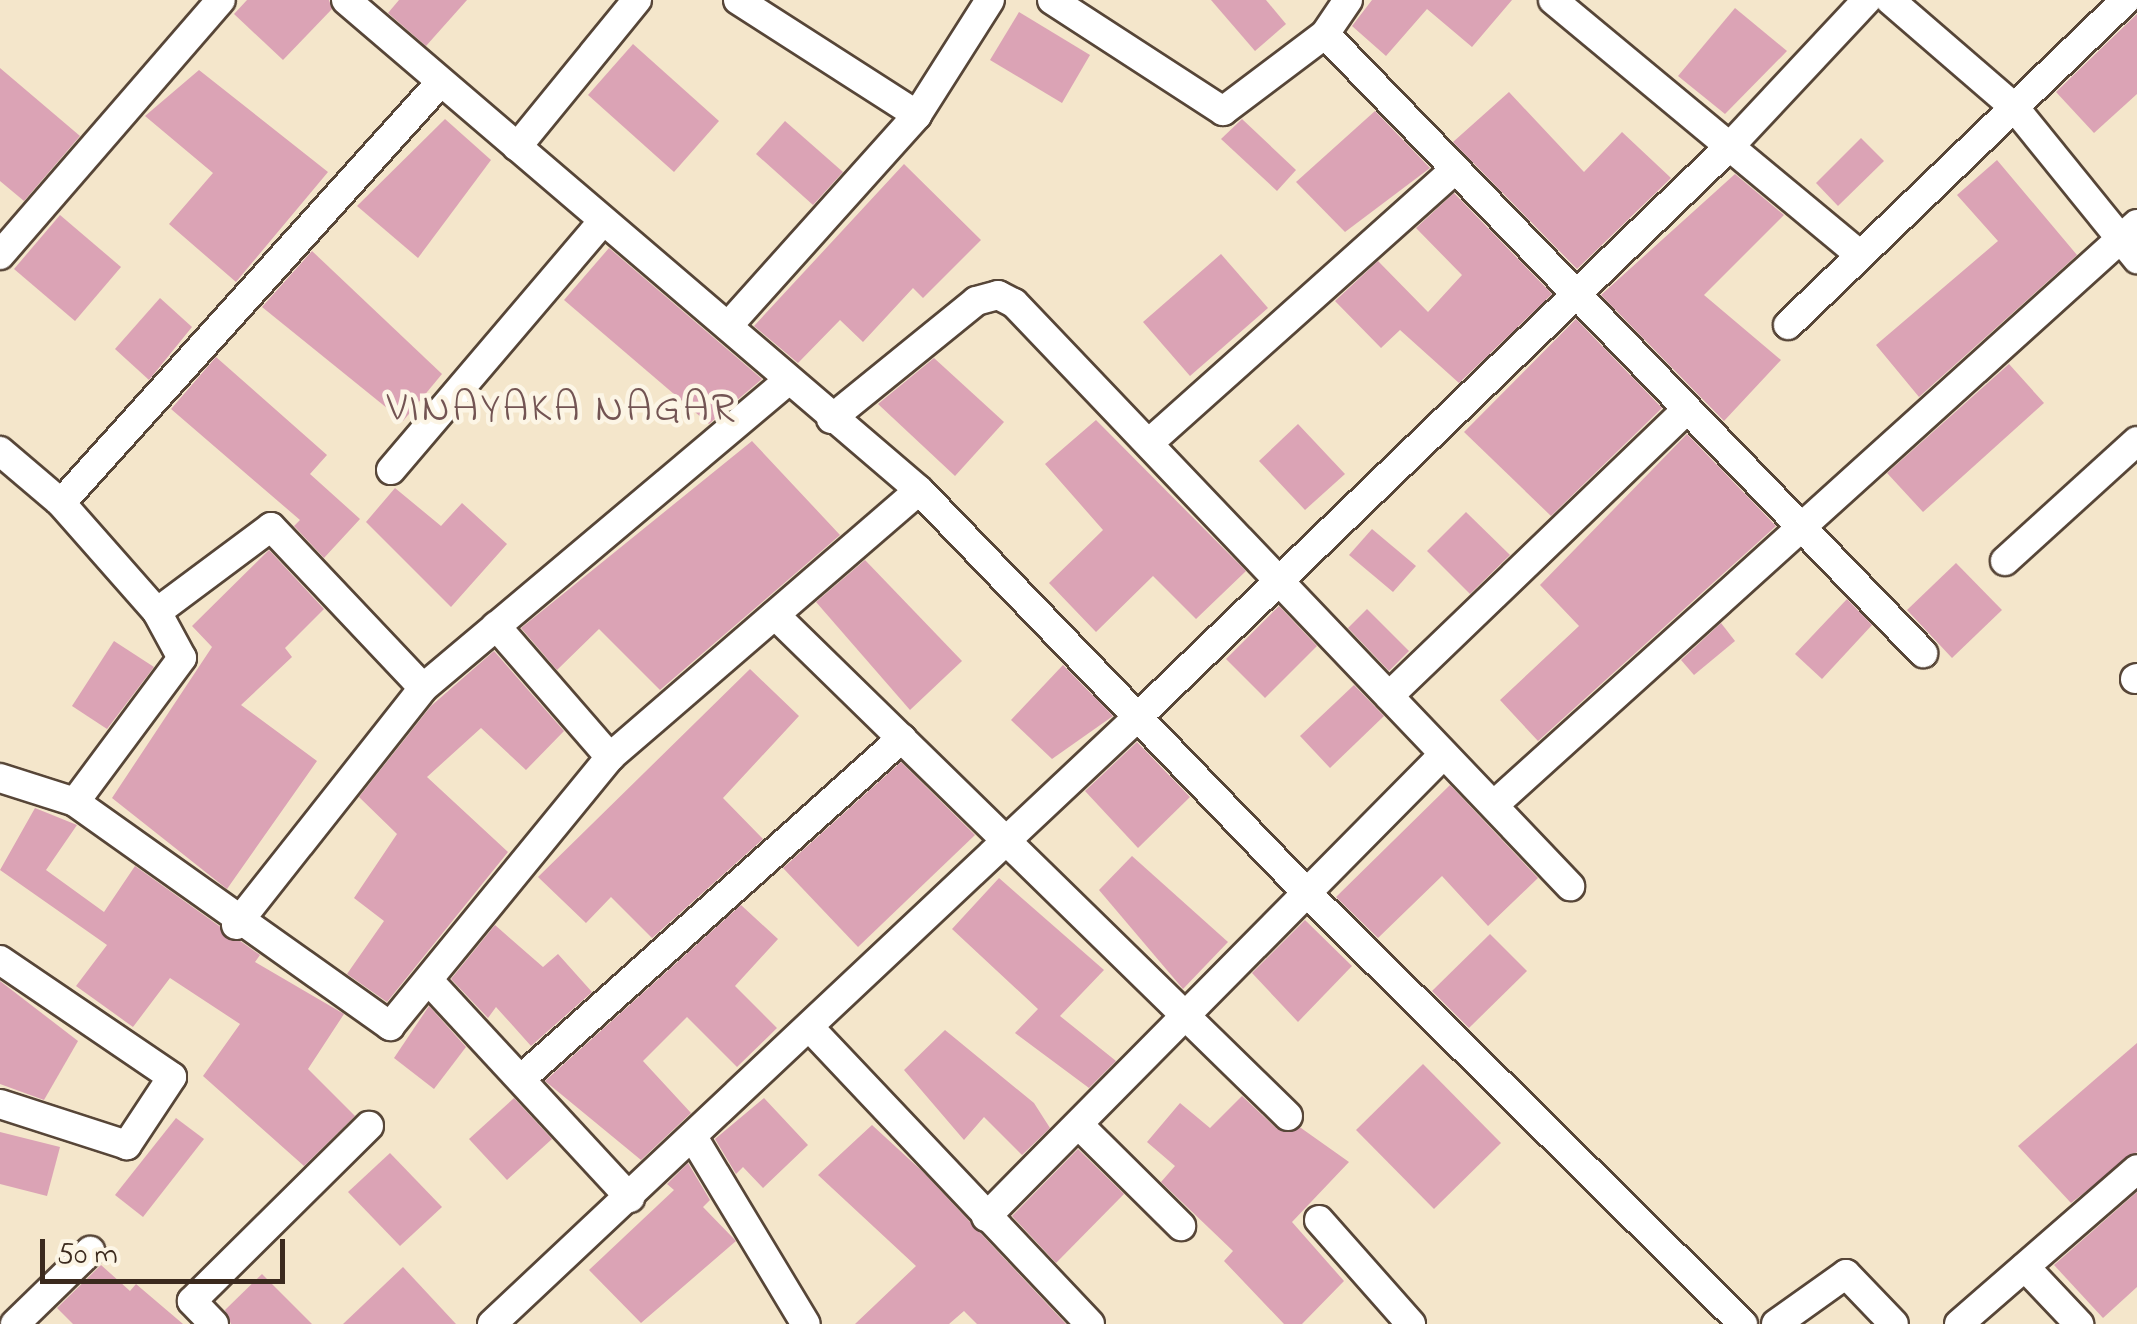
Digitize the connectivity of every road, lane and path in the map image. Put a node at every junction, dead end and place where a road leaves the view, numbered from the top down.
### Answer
1 (221, 0) edge
2 (346, 0) edge
3 (637, 0) edge
4 (738, 0) edge
5 (990, 0) edge
6 (1052, 0) edge
7 (1348, 0) edge
8 (1554, 0) edge
9 (1868, 0) edge
10 (1890, 0) edge
11 (2126, 0) edge
12 (1325, 34) junction
13 (438, 84) junction
14 (2014, 107) junction
15 (917, 115) junction
16 (1732, 143) junction
17 (516, 147) junction
18 (1455, 169) junction
19 (601, 224) junction
20 (2131, 241) edge
21 (1858, 253) junction
22 (0, 255) edge
23 (1575, 293) junction
24 (1788, 325) dead end
25 (728, 326) junction
26 (785, 382) junction
27 (1686, 410) junction
28 (831, 419) junction
29 (2137, 441) edge
30 (1150, 443) junction
31 (0, 452) edge
32 (391, 470) dead end
33 (919, 490) junction
34 (61, 503) junction
35 (1803, 529) junction
36 (2005, 561) dead end
37 (1275, 581) junction
38 (157, 612) junction
39 (775, 614) junction
40 (496, 626) junction
41 (1922, 654) dead end
42 (423, 688) junction
43 (1389, 696) junction
44 (1142, 713) junction
45 (902, 738) junction
46 (1444, 754) junction
47 (610, 757) junction
48 (0, 778) edge
49 (75, 802) junction
50 (1495, 804) junction
51 (1002, 844) junction
52 (1570, 886) dead end
53 (1307, 893) junction
54 (236, 925) junction
55 (0, 960) edge
56 (431, 983) junction
57 (1187, 1014) junction
58 (811, 1028) junction
59 (521, 1079) junction
60 (0, 1104) edge
61 (1288, 1116) dead end
62 (369, 1126) dead end
63 (1081, 1128) junction
64 (693, 1137) junction
65 (2137, 1169) edge
66 (630, 1198) junction
67 (986, 1218) junction
68 (1319, 1220) dead end
69 (1180, 1226) dead end
70 (90, 1251) dead end
71 (2025, 1266) junction
72 (15, 1324) edge
73 (214, 1324) edge
74 (492, 1324) edge
75 (806, 1324) edge
76 (1090, 1324) edge
77 (1411, 1324) edge
78 (1743, 1324) edge
79 (1776, 1324) edge
80 (1894, 1324) edge
81 (1959, 1324) edge
82 (2079, 1324) edge

1 - 22 street
2 - 13 street
3 - 17 street
4 - 15 street
5 - 15 street
6 - 12 street
7 - 12 street
8 - 16 street
9 - 16 street
10 - 14 street
11 - 14 street
12 - 18 street
13 - 17 street
13 - 34 street
14 - 20 street
14 - 21 street
15 - 25 street
16 - 21 street
16 - 23 street
17 - 19 street
18 - 23 street
18 - 30 street
19 - 25 street
19 - 32 street
20 - 35 street
21 - 24 street
23 - 27 street
23 - 37 street
25 - 26 street
26 - 28 street
26 - 40 street
27 - 35 street
27 - 43 street
28 - 30 street
28 - 33 street
29 - 36 street
30 - 37 street
31 - 34 street
33 - 39 street
33 - 44 street
34 - 38 street
35 - 41 street
35 - 50 street
37 - 43 street
37 - 44 street
38 - 42 street
38 - 49 street
39 - 45 street
39 - 47 street
40 - 42 street
40 - 47 street
42 - 54 street
43 - 46 street
44 - 51 street
44 - 53 street
45 - 51 street
45 - 59 street
46 - 50 street
46 - 53 street
47 - 56 street
48 - 49 street
49 - 54 street
50 - 52 street
51 - 57 street
51 - 58 street
53 - 57 street
53 - 78 street
54 - 56 street
55 - 60 street
56 - 59 street
57 - 61 street
57 - 63 street
58 - 64 street
58 - 67 street
59 - 66 street
62 - 73 street
63 - 67 street
63 - 69 street
64 - 66 street
64 - 75 street
65 - 71 street
66 - 74 street
67 - 76 street
68 - 77 street
70 - 72 street
71 - 81 street
71 - 82 street
79 - 80 street

